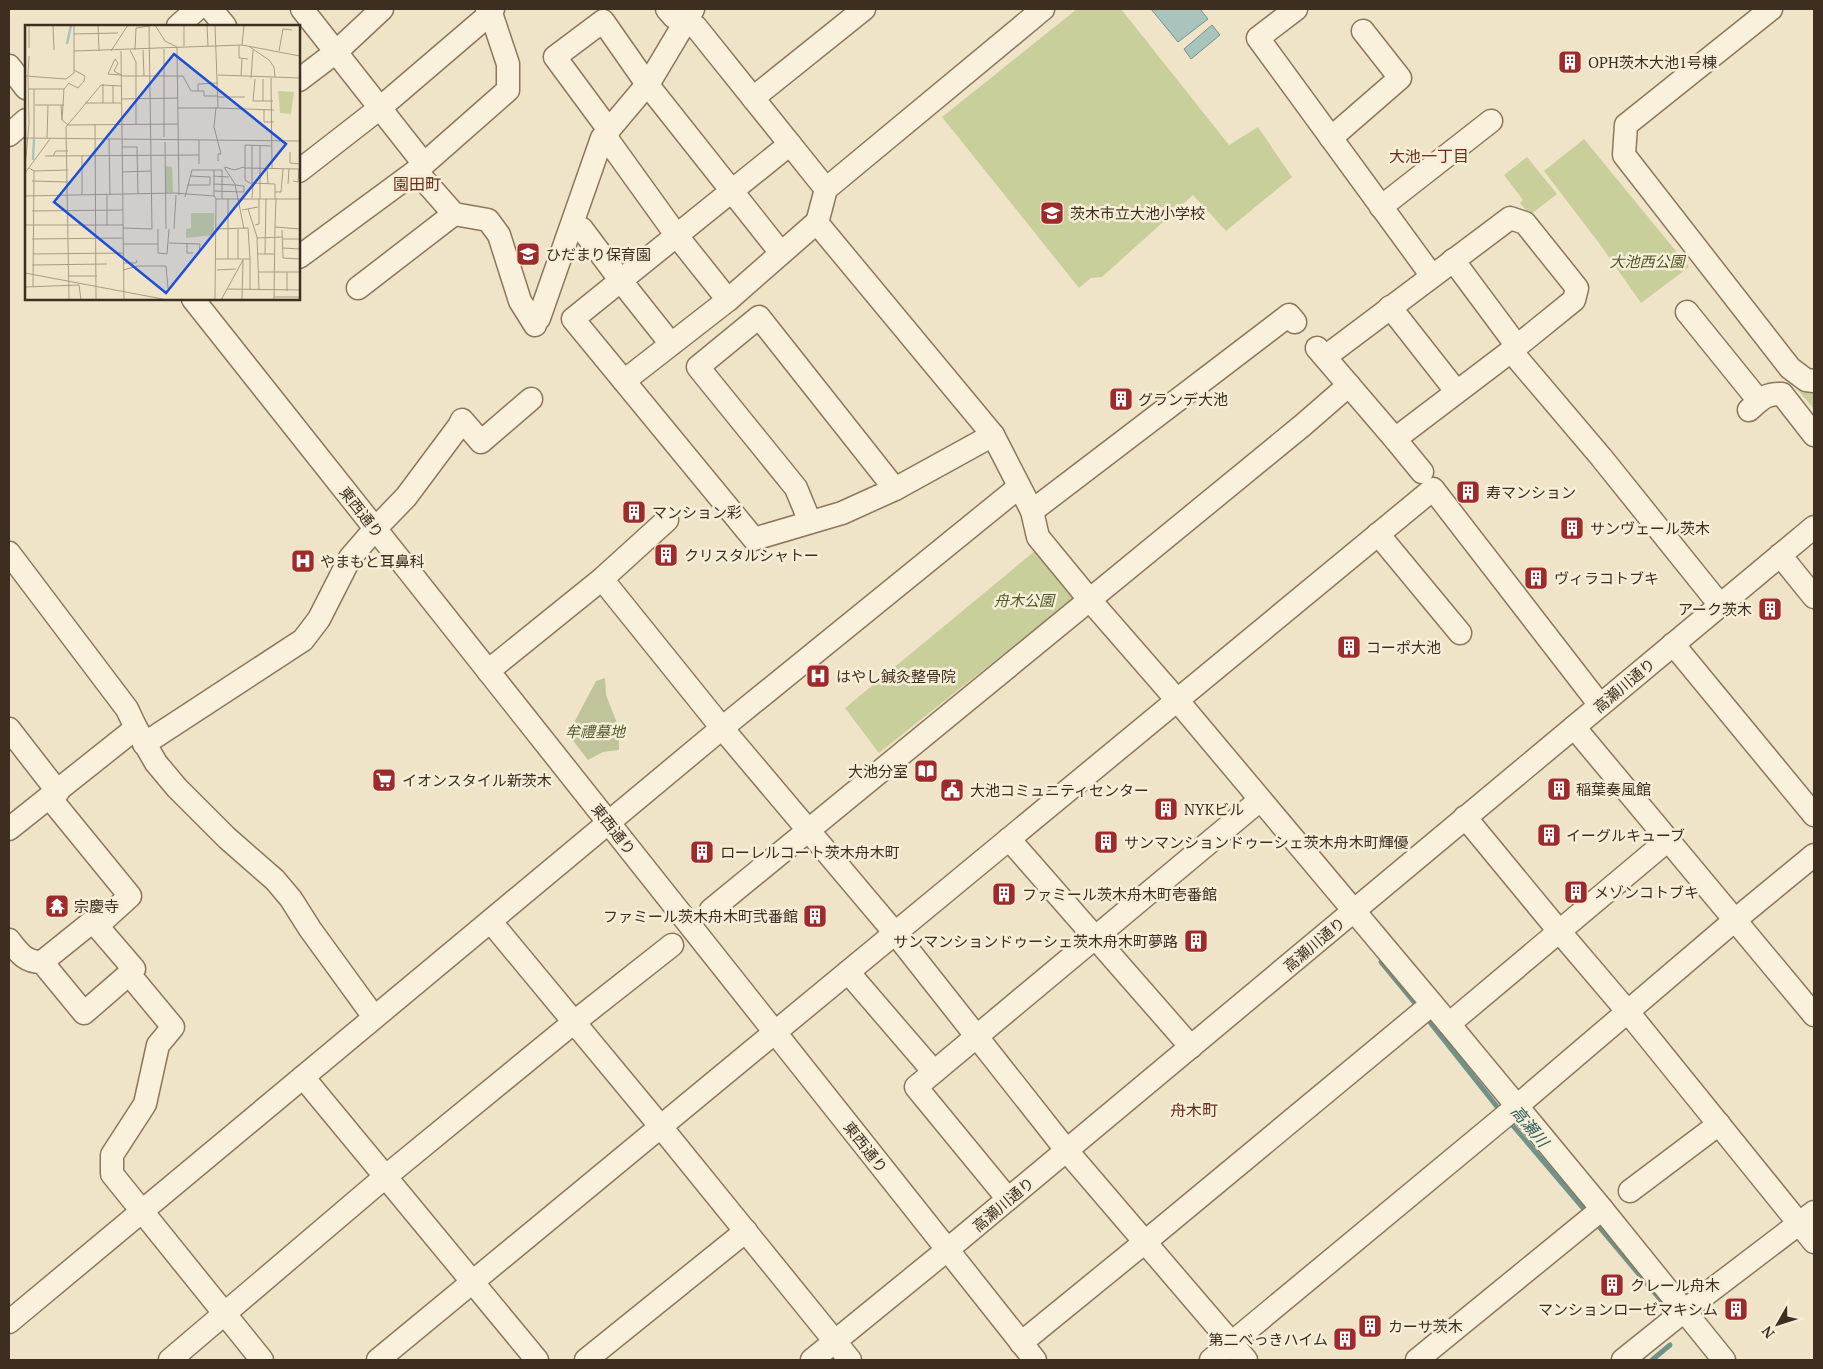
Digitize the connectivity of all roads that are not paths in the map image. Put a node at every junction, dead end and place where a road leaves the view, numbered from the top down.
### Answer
1 (196, 9) edge
2 (212, 9) edge
3 (302, 9) edge
4 (382, 9) edge
5 (864, 9) edge
6 (1043, 9) edge
7 (1296, 9) edge
8 (1771, 9) edge
9 (490, 10) edge
10 (681, 13) edge
11 (179, 25) edge
12 (224, 25) edge
13 (1363, 31) dead end
14 (336, 52) junction
15 (9, 66) edge
16 (300, 79) edge
17 (647, 84) junction
18 (25, 87) edge
19 (753, 98) junction
20 (380, 108) junction
21 (25, 121) edge
22 (1491, 121) dead end
23 (607, 133) junction
24 (9, 135) edge
25 (1330, 138) junction
26 (790, 144) junction
27 (420, 167) junction
28 (300, 170) edge
29 (826, 189) junction
30 (732, 191) junction
31 (1380, 207) junction
32 (454, 214) junction
33 (817, 222) junction
34 (582, 229) dead end
35 (677, 236) junction
36 (782, 253) junction
37 (300, 256) edge
38 (1453, 260) junction
39 (1432, 276) junction
40 (621, 281) junction
41 (358, 288) dead end
42 (194, 300) edge
43 (728, 300) junction
44 (1390, 307) junction
45 (1687, 312) dead end
46 (1295, 322) dead end
47 (671, 344) junction
48 (1514, 348) junction
49 (624, 381) junction
50 (1814, 381) edge
51 (1349, 385) junction
52 (1456, 391) junction
53 (531, 399) dead end
54 (993, 434) junction
55 (1814, 435) edge
56 (1395, 439) junction
57 (1422, 472) dead end
58 (1019, 487) junction
59 (896, 489) junction
60 (1032, 511) junction
61 (666, 520) dead end
62 (810, 522) junction
63 (1814, 527) edge
64 (375, 529) junction
65 (1378, 534) junction
66 (9, 553) edge
67 (1780, 555) junction
68 (602, 579) junction
69 (1814, 597) edge
70 (1089, 599) junction
71 (1720, 605) junction
72 (1460, 633) dead end
73 (1673, 644) junction
74 (488, 671) junction
75 (1177, 700) junction
76 (1600, 705) junction
77 (1574, 727) junction
78 (722, 728) junction
79 (9, 729) edge
80 (140, 736) junction
81 (54, 795) junction
82 (1260, 800) junction
83 (1814, 815) edge
84 (1465, 817) junction
85 (609, 823) junction
86 (9, 829) edge
87 (808, 831) junction
88 (1009, 839) junction
89 (1668, 840) junction
90 (1814, 855) edge
91 (711, 910) dead end
92 (1353, 911) junction
93 (1735, 920) junction
94 (491, 922) junction
95 (97, 926) junction
96 (1559, 931) junction
97 (895, 933) junction
98 (1094, 936) junction
99 (9, 940) edge
100 (672, 945) dead end
101 (42, 962) junction
102 (848, 972) junction
103 (129, 974) junction
104 (1426, 1009) junction
105 (1628, 1012) junction
106 (1814, 1015) edge
107 (374, 1017) junction
108 (573, 1023) junction
109 (1449, 1024) junction
110 (775, 1032) junction
111 (976, 1036) junction
112 (1191, 1047) junction
113 (934, 1072) junction
114 (303, 1077) junction
115 (1510, 1112) junction
116 (1719, 1124) junction
117 (661, 1127) junction
118 (1067, 1151) junction
119 (385, 1177) junction
120 (1630, 1192) dead end
121 (1008, 1199) junction
122 (142, 1212) junction
123 (1595, 1215) junction
124 (1807, 1218) edge
125 (746, 1231) junction
126 (1146, 1242) junction
127 (1814, 1242) edge
128 (947, 1250) junction
129 (473, 1282) junction
130 (1684, 1311) junction
131 (225, 1314) junction
132 (9, 1322) edge
133 (834, 1342) junction
134 (1028, 1352) edge
135 (1239, 1352) edge
136 (170, 1360) edge
137 (262, 1360) edge
138 (378, 1360) edge
139 (537, 1360) edge
140 (586, 1360) edge
141 (812, 1360) edge
142 (850, 1360) edge
143 (1211, 1360) edge
144 (1417, 1360) edge
145 (1623, 1360) edge
146 (1724, 1360) edge

1 - 11 street
2 - 12 street
3 - 14 street
4 - 14 street
5 - 19 street
6 - 29 street
7 - 25 street
8 - 50 street
9 - 20 street
9 - 27 street
10 - 17 street
10 - 19 street
13 - 25 street
14 - 16 street
14 - 20 street
15 - 18 street
17 - 23 street
17 - 23 street
17 - 30 street
19 - 26 street
20 - 27 street
20 - 28 street
21 - 24 street
22 - 31 street
23 - 32 street
23 - 35 street
25 - 31 street
26 - 29 street
26 - 30 street
27 - 32 street
27 - 37 street
29 - 33 street
30 - 35 street
30 - 36 street
31 - 39 street
32 - 41 street
33 - 36 street
33 - 54 street
34 - 40 street
35 - 40 street
35 - 43 street
36 - 43 street
38 - 39 street
38 - 48 street
38 - 48 street
39 - 44 street
40 - 47 street
40 - 49 street
42 - 64 street, 東西通り
43 - 47 street
44 - 51 street
44 - 52 street
45 - 55 street
46 - 60 street
47 - 49 street
48 - 52 street
48 - 71 street
49 - 62 street
51 - 56 street
51 - 70 street
52 - 56 street
53 - 64 street
54 - 58 street
54 - 59 street
56 - 57 street
58 - 60 street
58 - 78 street
59 - 62 street
59 - 62 street
60 - 70 street
61 - 68 street
63 - 67 street, 高瀬川通り
64 - 74 street, 東西通り
64 - 80 street
65 - 72 street
65 - 75 street
65 - 76 street
66 - 80 street
67 - 69 street
67 - 71 street, 高瀬川通り
68 - 74 street
68 - 78 street
70 - 75 street
70 - 87 street
71 - 73 street, 高瀬川通り
73 - 76 street, 高瀬川通り
73 - 83 street
74 - 85 street, 東西通り
75 - 82 street
75 - 88 street
76 - 77 street, 高瀬川通り
77 - 84 street, 高瀬川通り
77 - 89 street
78 - 85 street
78 - 87 street
79 - 81 street
80 - 81 street
80 - 107 street
81 - 86 street
81 - 95 street
82 - 92 street
82 - 98 street
84 - 92 street, 高瀬川通り
84 - 96 street
85 - 94 street
85 - 110 street, 東西通り
87 - 91 street
87 - 97 street
88 - 97 street
88 - 98 street
89 - 93 street
89 - 96 street
90 - 93 street
92 - 104 street
92 - 112 street, 高瀬川通り
93 - 105 street
93 - 106 street
94 - 107 street
94 - 108 street
95 - 101 street
95 - 103 street
96 - 105 street
96 - 109 street
97 - 102 street
97 - 111 street
98 - 111 street
98 - 112 street
99 - 101 street
100 - 108 street
101 - 103 street
102 - 110 street
102 - 113 street
103 - 122 street
104 - 109 street
104 - 126 street
105 - 115 street
105 - 116 street
107 - 114 street
108 - 117 street
108 - 119 street
109 - 115 street
110 - 117 street
110 - 128 street, 東西通り
111 - 113 street
111 - 118 street
112 - 118 street, 高瀬川通り
113 - 121 street
114 - 119 street
114 - 122 street
115 - 123 street
115 - 135 street
116 - 120 street
116 - 124 street
117 - 125 street
117 - 129 street
118 - 121 street, 高瀬川通り
118 - 126 street
119 - 129 street
119 - 131 street
121 - 128 street, 高瀬川通り
122 - 131 street
122 - 132 street
123 - 130 street
123 - 144 street
124 - 127 street
124 - 130 street
125 - 133 street
125 - 140 street
126 - 134 street
126 - 135 street
128 - 133 street, 高瀬川通り
128 - 134 street, 東西通り
129 - 138 street
129 - 139 street
130 - 145 street
130 - 146 street
131 - 136 street
131 - 137 street
133 - 141 street, 高瀬川通り
133 - 142 street
135 - 143 street

